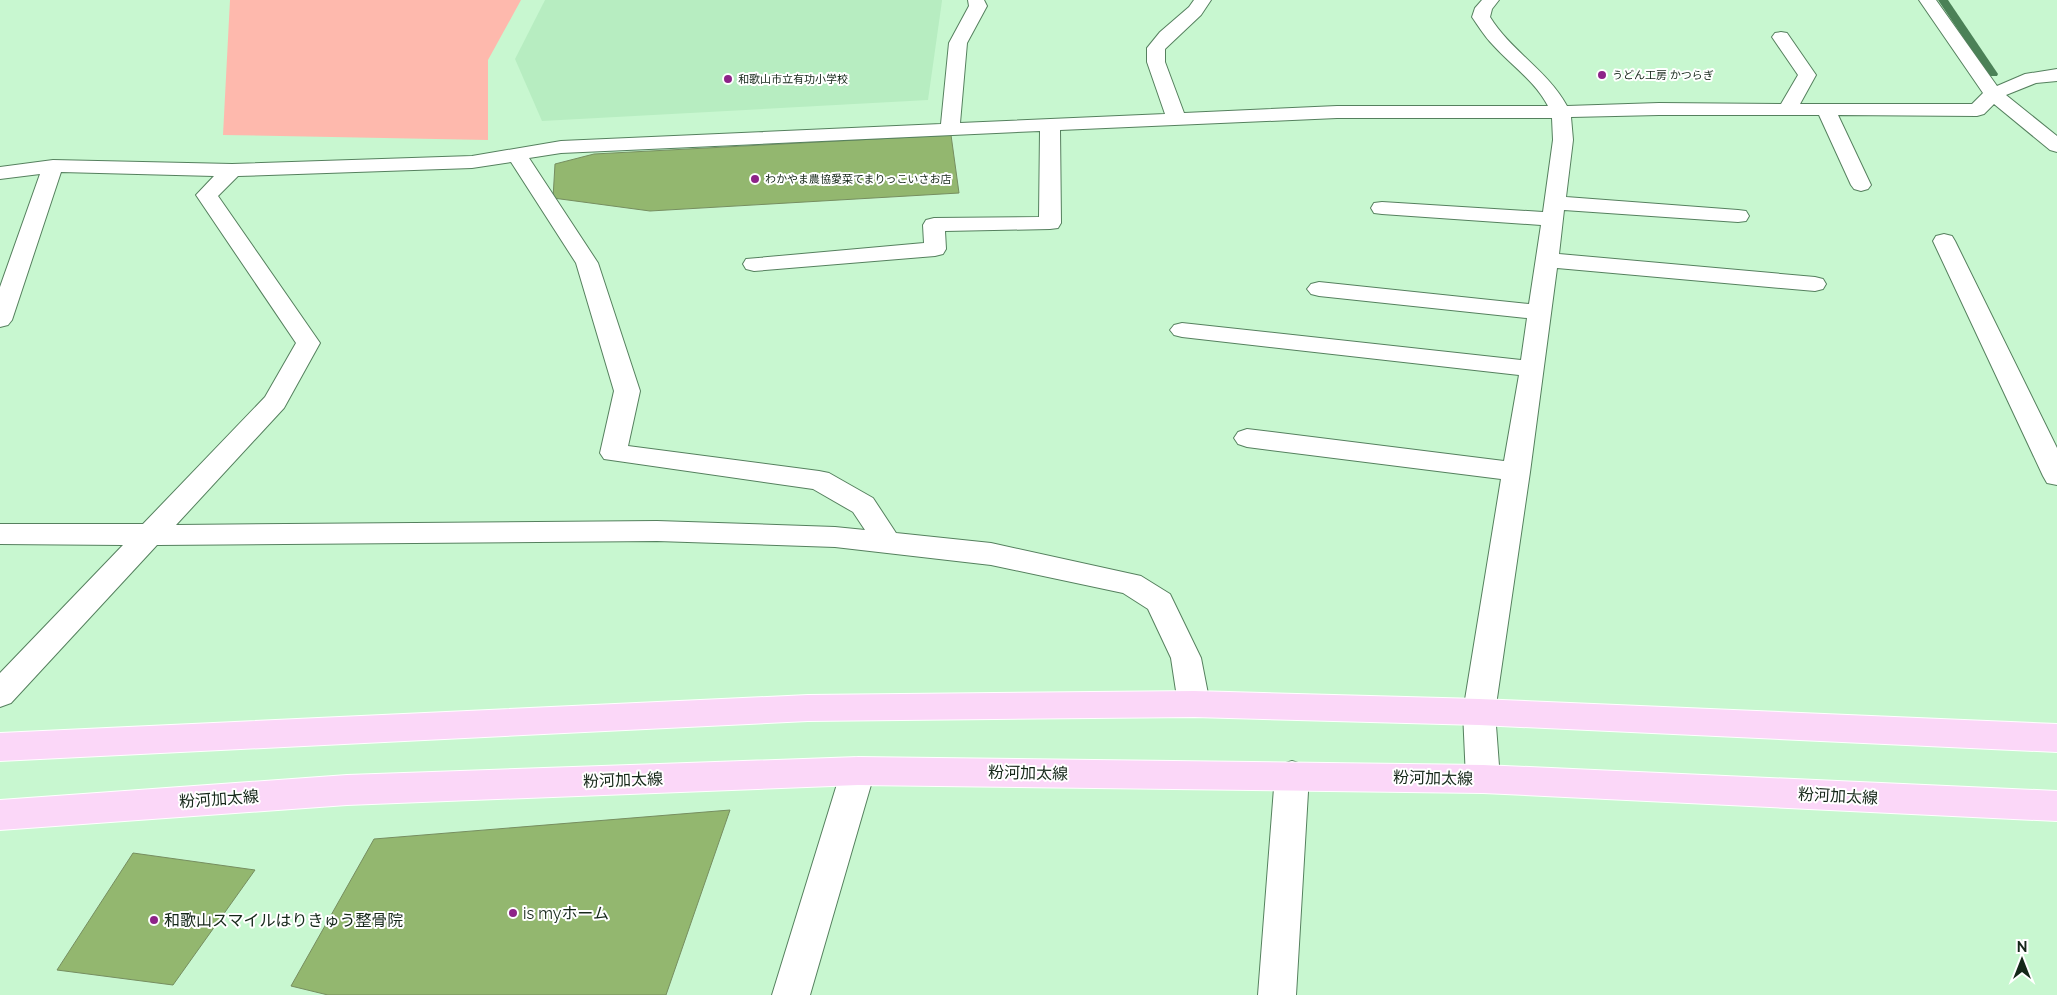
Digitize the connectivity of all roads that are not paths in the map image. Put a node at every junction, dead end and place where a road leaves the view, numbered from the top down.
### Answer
1 (976, 0) edge
2 (1204, 0) edge
3 (1491, 0) edge
4 (1927, 0) edge
5 (1781, 37) dead end
6 (2057, 75) edge
7 (1993, 94) junction
8 (1786, 109) junction
9 (1826, 110) junction
10 (1560, 112) junction
11 (1177, 118) junction
12 (1050, 124) junction
13 (950, 129) junction
14 (2057, 146) edge
15 (516, 154) junction
16 (53, 166) junction
17 (232, 170) junction
18 (0, 173) edge
19 (1861, 185) dead end
20 (1382, 208) dead end
21 (1554, 211) junction
22 (1738, 216) dead end
23 (1944, 241) dead end
24 (1548, 260) junction
25 (754, 264) dead end
26 (1815, 284) dead end
27 (1319, 290) dead end
28 (1540, 312) junction
29 (0, 320) edge
30 (1182, 330) dead end
31 (1532, 369) junction
32 (1247, 438) dead end
33 (1517, 472) junction
34 (2057, 476) edge
35 (0, 534) edge
36 (152, 534) junction
37 (888, 543) junction
38 (0, 694) edge
39 (1194, 704) junction
40 (1480, 712) junction
41 (2057, 738) edge
42 (0, 747) edge
43 (858, 771) junction
44 (1292, 775) junction
45 (1483, 779) junction
46 (2057, 806) edge
47 (0, 815) edge
48 (791, 995) edge
49 (1277, 995) edge

1 - 13 street
2 - 11 street
3 - 10 street
4 - 7 street
5 - 8 street
6 - 7 street
7 - 9 street
7 - 14 street
8 - 9 street
8 - 10 street
9 - 19 street
10 - 11 street
10 - 21 street
11 - 12 street
12 - 13 street
12 - 25 street
13 - 15 street
15 - 17 street
15 - 37 street
16 - 17 street
16 - 18 street
16 - 29 street
17 - 36 street
20 - 21 street
21 - 22 street
21 - 24 street
23 - 34 street
24 - 26 street
24 - 28 street
27 - 28 street
28 - 31 street
30 - 31 street
31 - 33 street
32 - 33 street
33 - 40 street
35 - 36 street
36 - 37 street
36 - 38 street
37 - 39 street
39 - 40 main road
39 - 42 main road
40 - 41 main road
40 - 45 street
43 - 44 main road, 粉河加太線
43 - 47 main road, 粉河加太線
43 - 48 street
44 - 45 main road, 粉河加太線
44 - 49 street
45 - 46 main road, 粉河加太線

